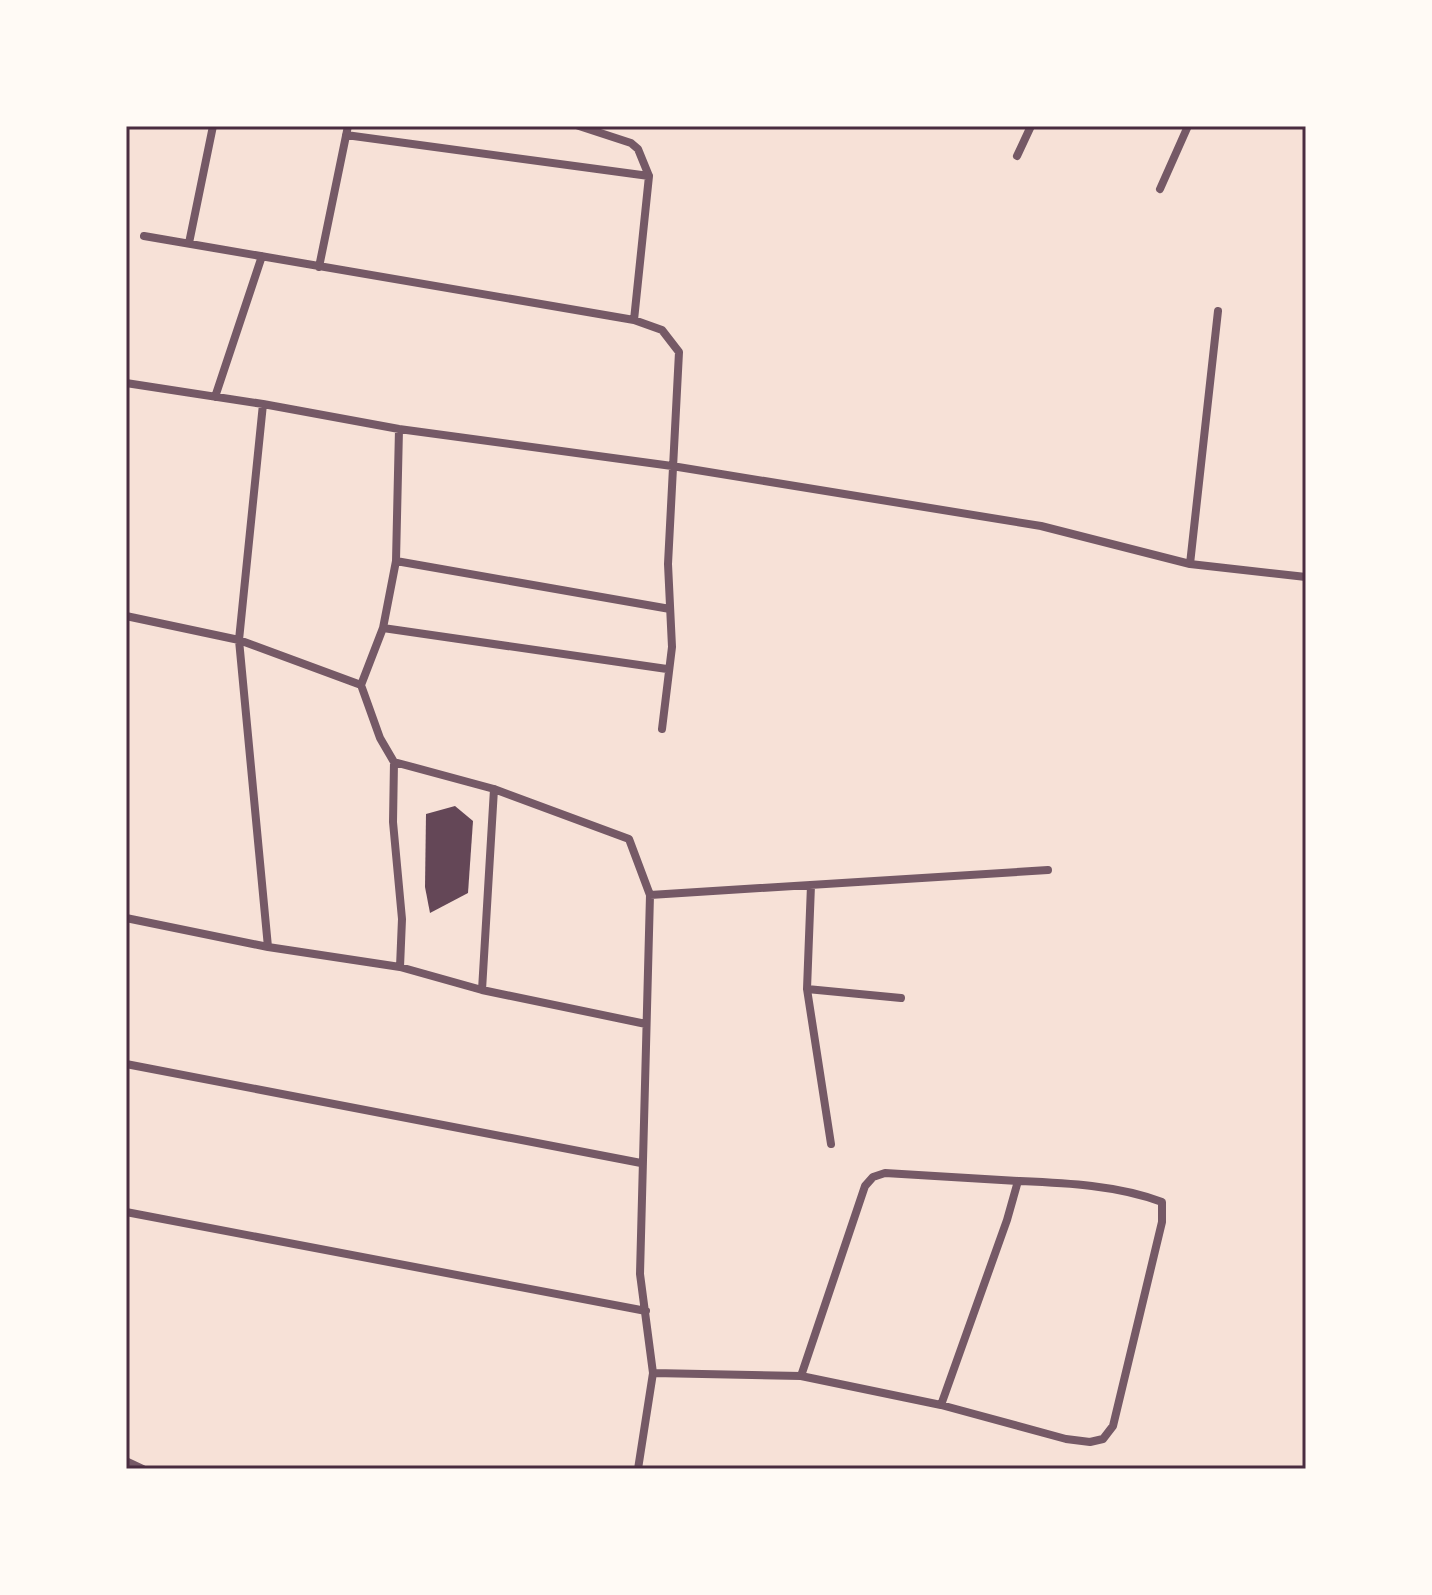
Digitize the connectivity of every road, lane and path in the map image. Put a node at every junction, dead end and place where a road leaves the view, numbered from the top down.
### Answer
1 (213, 126) edge
2 (579, 126) edge
3 (1031, 126) edge
4 (1188, 126) edge
5 (347, 130) edge
6 (1017, 156) dead end
7 (649, 176) junction
8 (1160, 189) dead end
9 (144, 236) dead end
10 (189, 243) junction
11 (262, 256) junction
12 (319, 267) junction
13 (1218, 311) dead end
14 (634, 320) junction
15 (126, 383) edge
16 (215, 397) junction
17 (263, 404) junction
18 (399, 429) junction
19 (672, 466) junction
20 (396, 561) junction
21 (1190, 564) junction
22 (1306, 577) edge
23 (670, 609) junction
24 (126, 616) edge
25 (383, 628) junction
26 (239, 640) junction
27 (667, 669) junction
28 (361, 685) junction
29 (662, 729) dead end
30 (394, 762) junction
31 (494, 789) junction
32 (1048, 870) dead end
33 (811, 885) junction
34 (650, 895) junction
35 (126, 918) edge
36 (268, 947) junction
37 (400, 967) junction
38 (807, 989) junction
39 (482, 990) junction
40 (901, 998) dead end
41 (646, 1024) junction
42 (126, 1064) edge
43 (831, 1144) dead end
44 (641, 1163) junction
45 (1018, 1181) junction
46 (126, 1212) edge
47 (646, 1311) junction
48 (653, 1373) junction
49 (801, 1376) junction
50 (941, 1405) junction
51 (126, 1461) edge
52 (143, 1469) edge
53 (638, 1469) edge

1 - 10 street
2 - 7 street
3 - 6 street
4 - 8 street
5 - 7 street
5 - 12 street
7 - 14 street
9 - 10 street
10 - 11 street
11 - 12 street
11 - 16 street
12 - 14 street
13 - 21 street
14 - 19 street
15 - 16 street
16 - 17 street
17 - 18 street
17 - 26 street
18 - 19 street
18 - 20 street
19 - 21 street
19 - 23 street
20 - 23 street
20 - 25 street
21 - 22 street
23 - 27 street
24 - 26 street
25 - 27 street
25 - 28 street
26 - 28 street
26 - 36 street
27 - 29 street
28 - 30 street
30 - 31 street
30 - 37 street
31 - 34 street
31 - 39 street
32 - 33 street
33 - 34 street
33 - 38 street
34 - 41 street
35 - 36 street
36 - 37 street
37 - 39 street
38 - 40 street
38 - 43 street
39 - 41 street
41 - 44 street
42 - 44 street
44 - 47 street
45 - 49 street
45 - 50 street
45 - 50 street
46 - 47 street
47 - 48 street
48 - 49 street
48 - 53 street
49 - 50 street
51 - 52 street

